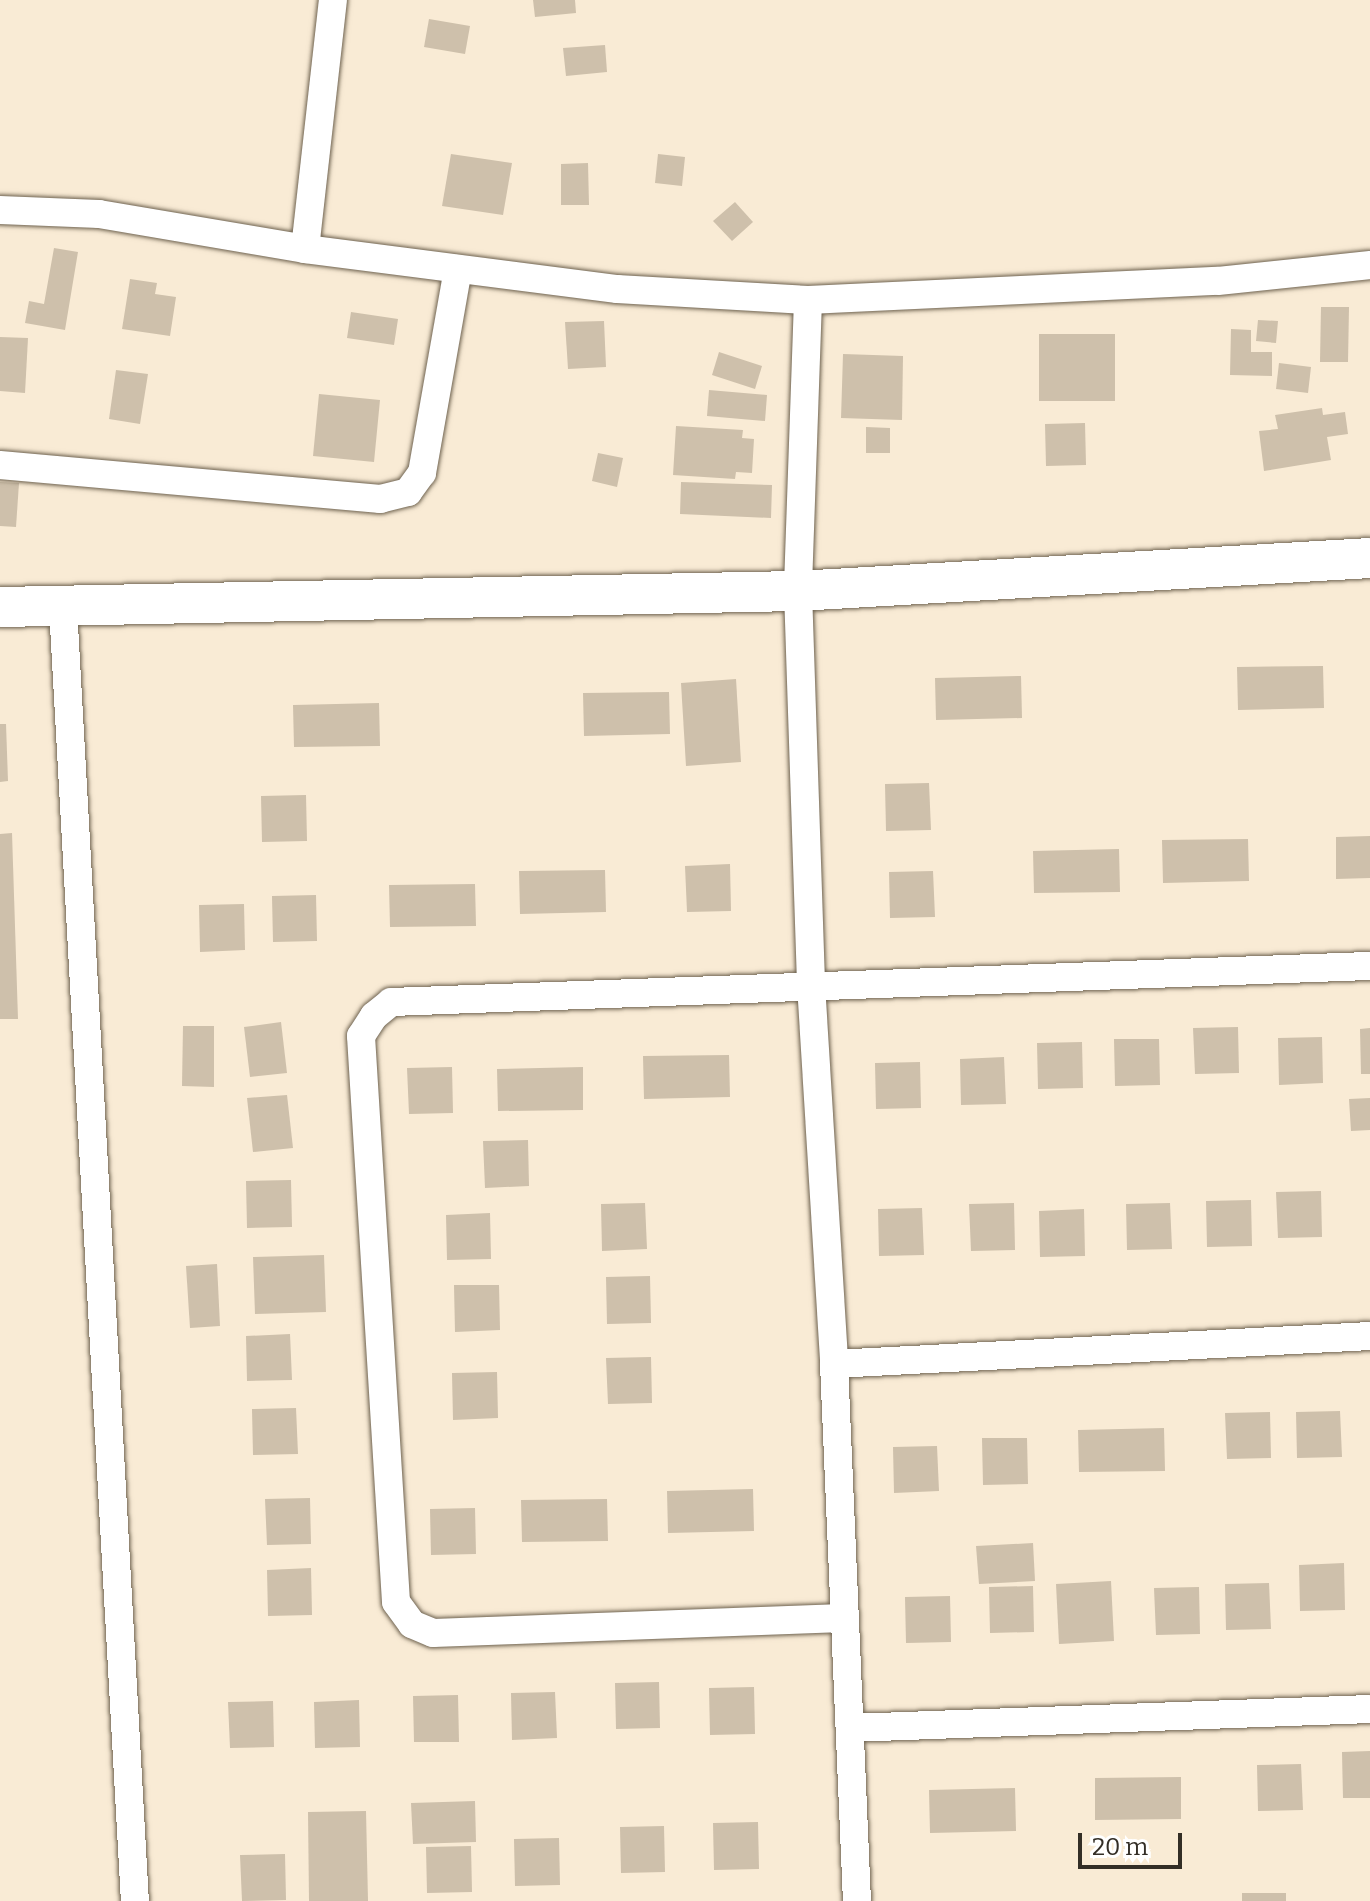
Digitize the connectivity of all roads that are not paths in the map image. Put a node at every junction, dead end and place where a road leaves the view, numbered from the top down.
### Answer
1 (333, 0) edge
2 (0, 210) edge
3 (305, 249) junction
4 (1370, 265) edge
5 (458, 269) junction
6 (808, 300) junction
7 (0, 465) edge
8 (1370, 558) edge
9 (798, 591) junction
10 (0, 607) edge
11 (63, 607) junction
12 (1370, 966) edge
13 (811, 984) junction
14 (1370, 1336) edge
15 (834, 1364) junction
16 (843, 1618) junction
17 (1370, 1709) edge
18 (850, 1728) junction
19 (135, 1901) edge
20 (857, 1901) edge

1 - 3 street
2 - 3 street
3 - 5 street
4 - 6 street
5 - 6 street
5 - 7 street
6 - 9 street
8 - 9 street
9 - 11 street
9 - 13 street
10 - 11 street
11 - 19 street
12 - 13 street
13 - 15 street
13 - 16 street
14 - 15 street
15 - 16 street
16 - 18 street
17 - 18 street
18 - 20 street

